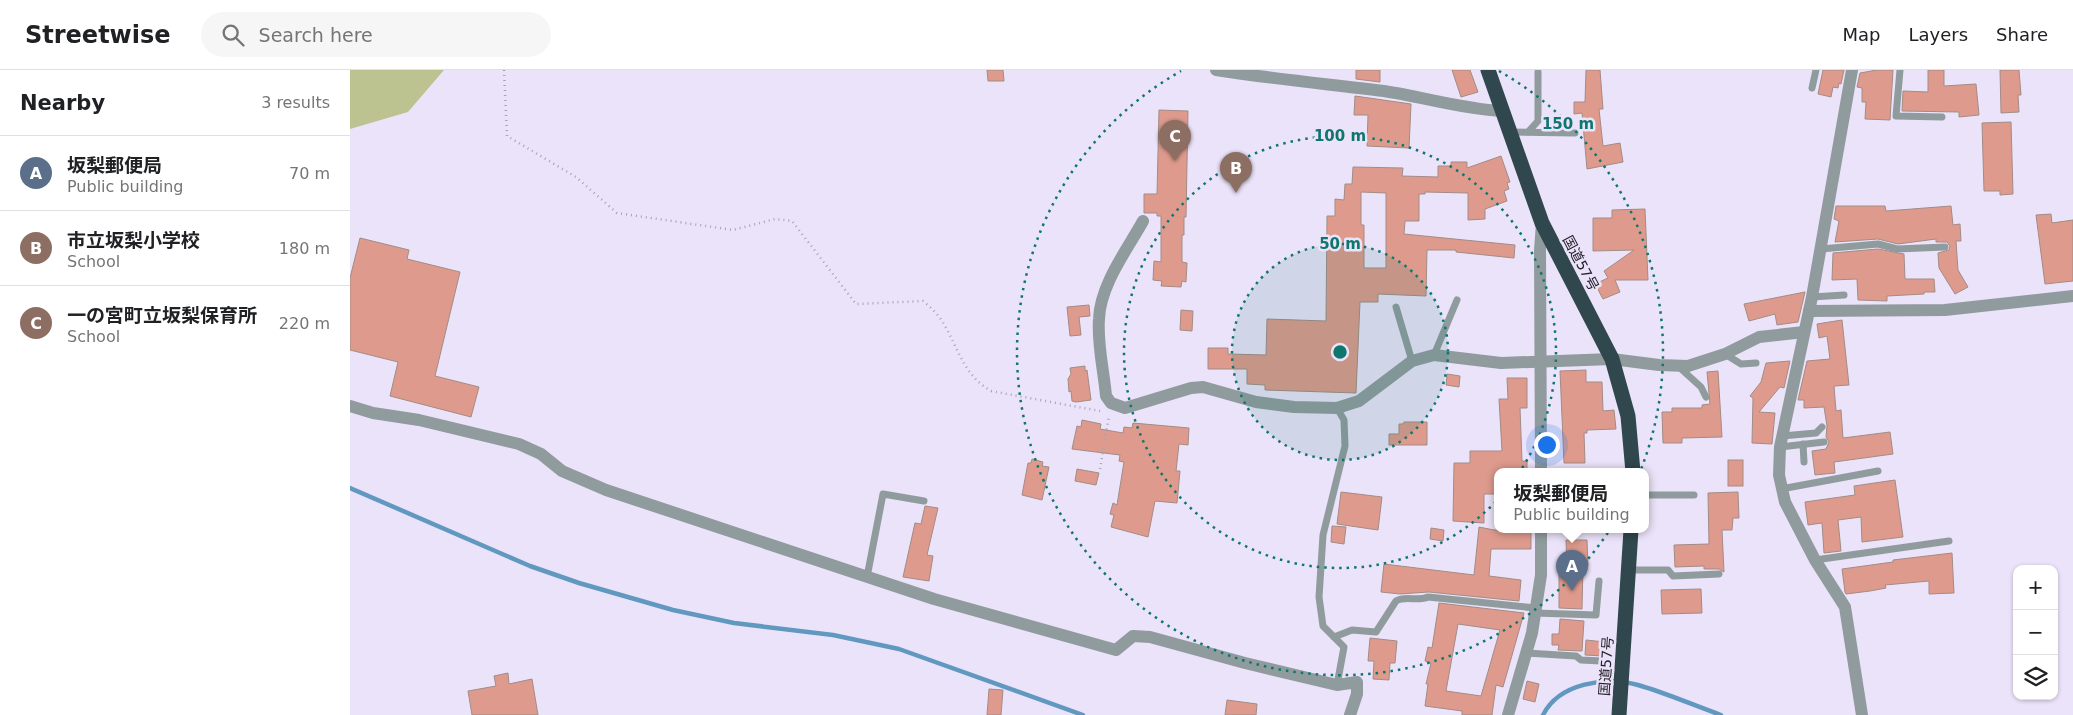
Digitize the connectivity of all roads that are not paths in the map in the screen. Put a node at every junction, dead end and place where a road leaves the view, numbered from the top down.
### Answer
1 (1216, 70) edge
2 (1488, 70) edge
3 (1816, 70) edge
4 (1852, 70) edge
5 (1900, 70) edge
6 (1538, 72) dead end
7 (1812, 88) dead end
8 (1502, 112) junction
9 (1942, 117) dead end
10 (1508, 132) junction
11 (1528, 132) junction
12 (1575, 133) dead end
13 (1143, 221) dead end
14 (1542, 223) junction
15 (1945, 247) dead end
16 (1821, 249) junction
17 (1844, 295) dead end
18 (2073, 296) edge
19 (1812, 297) junction
20 (1456, 300) dead end
21 (1396, 307) dead end
22 (1809, 311) junction
23 (1804, 332) junction
24 (1726, 354) junction
25 (1434, 355) junction
26 (1612, 359) junction
27 (1412, 361) junction
28 (1542, 361) junction
29 (1756, 363) dead end
30 (1677, 366) junction
31 (1706, 397) dead end
32 (350, 406) edge
33 (1337, 408) junction
34 (1822, 427) dead end
35 (1781, 442) junction
36 (1824, 442) dead end
37 (1803, 444) junction
38 (1804, 462) dead end
39 (1541, 468) edge
40 (1633, 468) edge
41 (1878, 471) dead end
42 (1780, 489) junction
43 (1649, 495) edge
44 (1694, 495) dead end
45 (924, 501) dead end
46 (1541, 533) edge
47 (1631, 533) edge
48 (1949, 541) dead end
49 (1815, 560) junction
50 (1628, 570) junction
51 (1719, 574) dead end
52 (867, 577) junction
53 (1599, 581) dead end
54 (1535, 610) junction
55 (1334, 637) junction
56 (1526, 653) junction
57 (1601, 661) dead end
58 (1337, 686) junction
59 (1350, 715) edge
60 (1508, 715) edge
61 (1619, 715) edge
62 (1862, 715) edge

1 - 8 street
2 - 8 highway, 国道57号
3 - 7 lane
4 - 16 street
5 - 9 lane
6 - 11 lane
8 - 10 highway, 国道57号
10 - 11 lane
10 - 14 highway, 国道57号
11 - 12 lane
13 - 33 street
14 - 26 highway, 国道57号
14 - 28 street
15 - 16 lane
16 - 19 street
17 - 19 lane
18 - 22 street
19 - 22 street
20 - 25 lane
21 - 27 lane
22 - 23 street
23 - 24 street
23 - 35 street
24 - 29 lane
24 - 30 street
25 - 27 street
25 - 28 street
26 - 28 street
26 - 30 street
26 - 40 highway, 国道57号
27 - 33 street
28 - 39 street
30 - 31 lane
32 - 52 street
33 - 55 lane
34 - 35 lane
35 - 37 lane
35 - 42 street
36 - 37 lane
37 - 38 lane
41 - 42 lane
42 - 49 street
43 - 44 lane
45 - 52 lane
46 - 54 street
47 - 50 highway, 国道57号
48 - 49 lane
49 - 62 street
50 - 51 lane
50 - 61 highway, 国道57号
52 - 58 street
53 - 54 lane
54 - 55 lane
54 - 56 street
55 - 58 lane
56 - 57 lane
56 - 60 street
58 - 59 street

